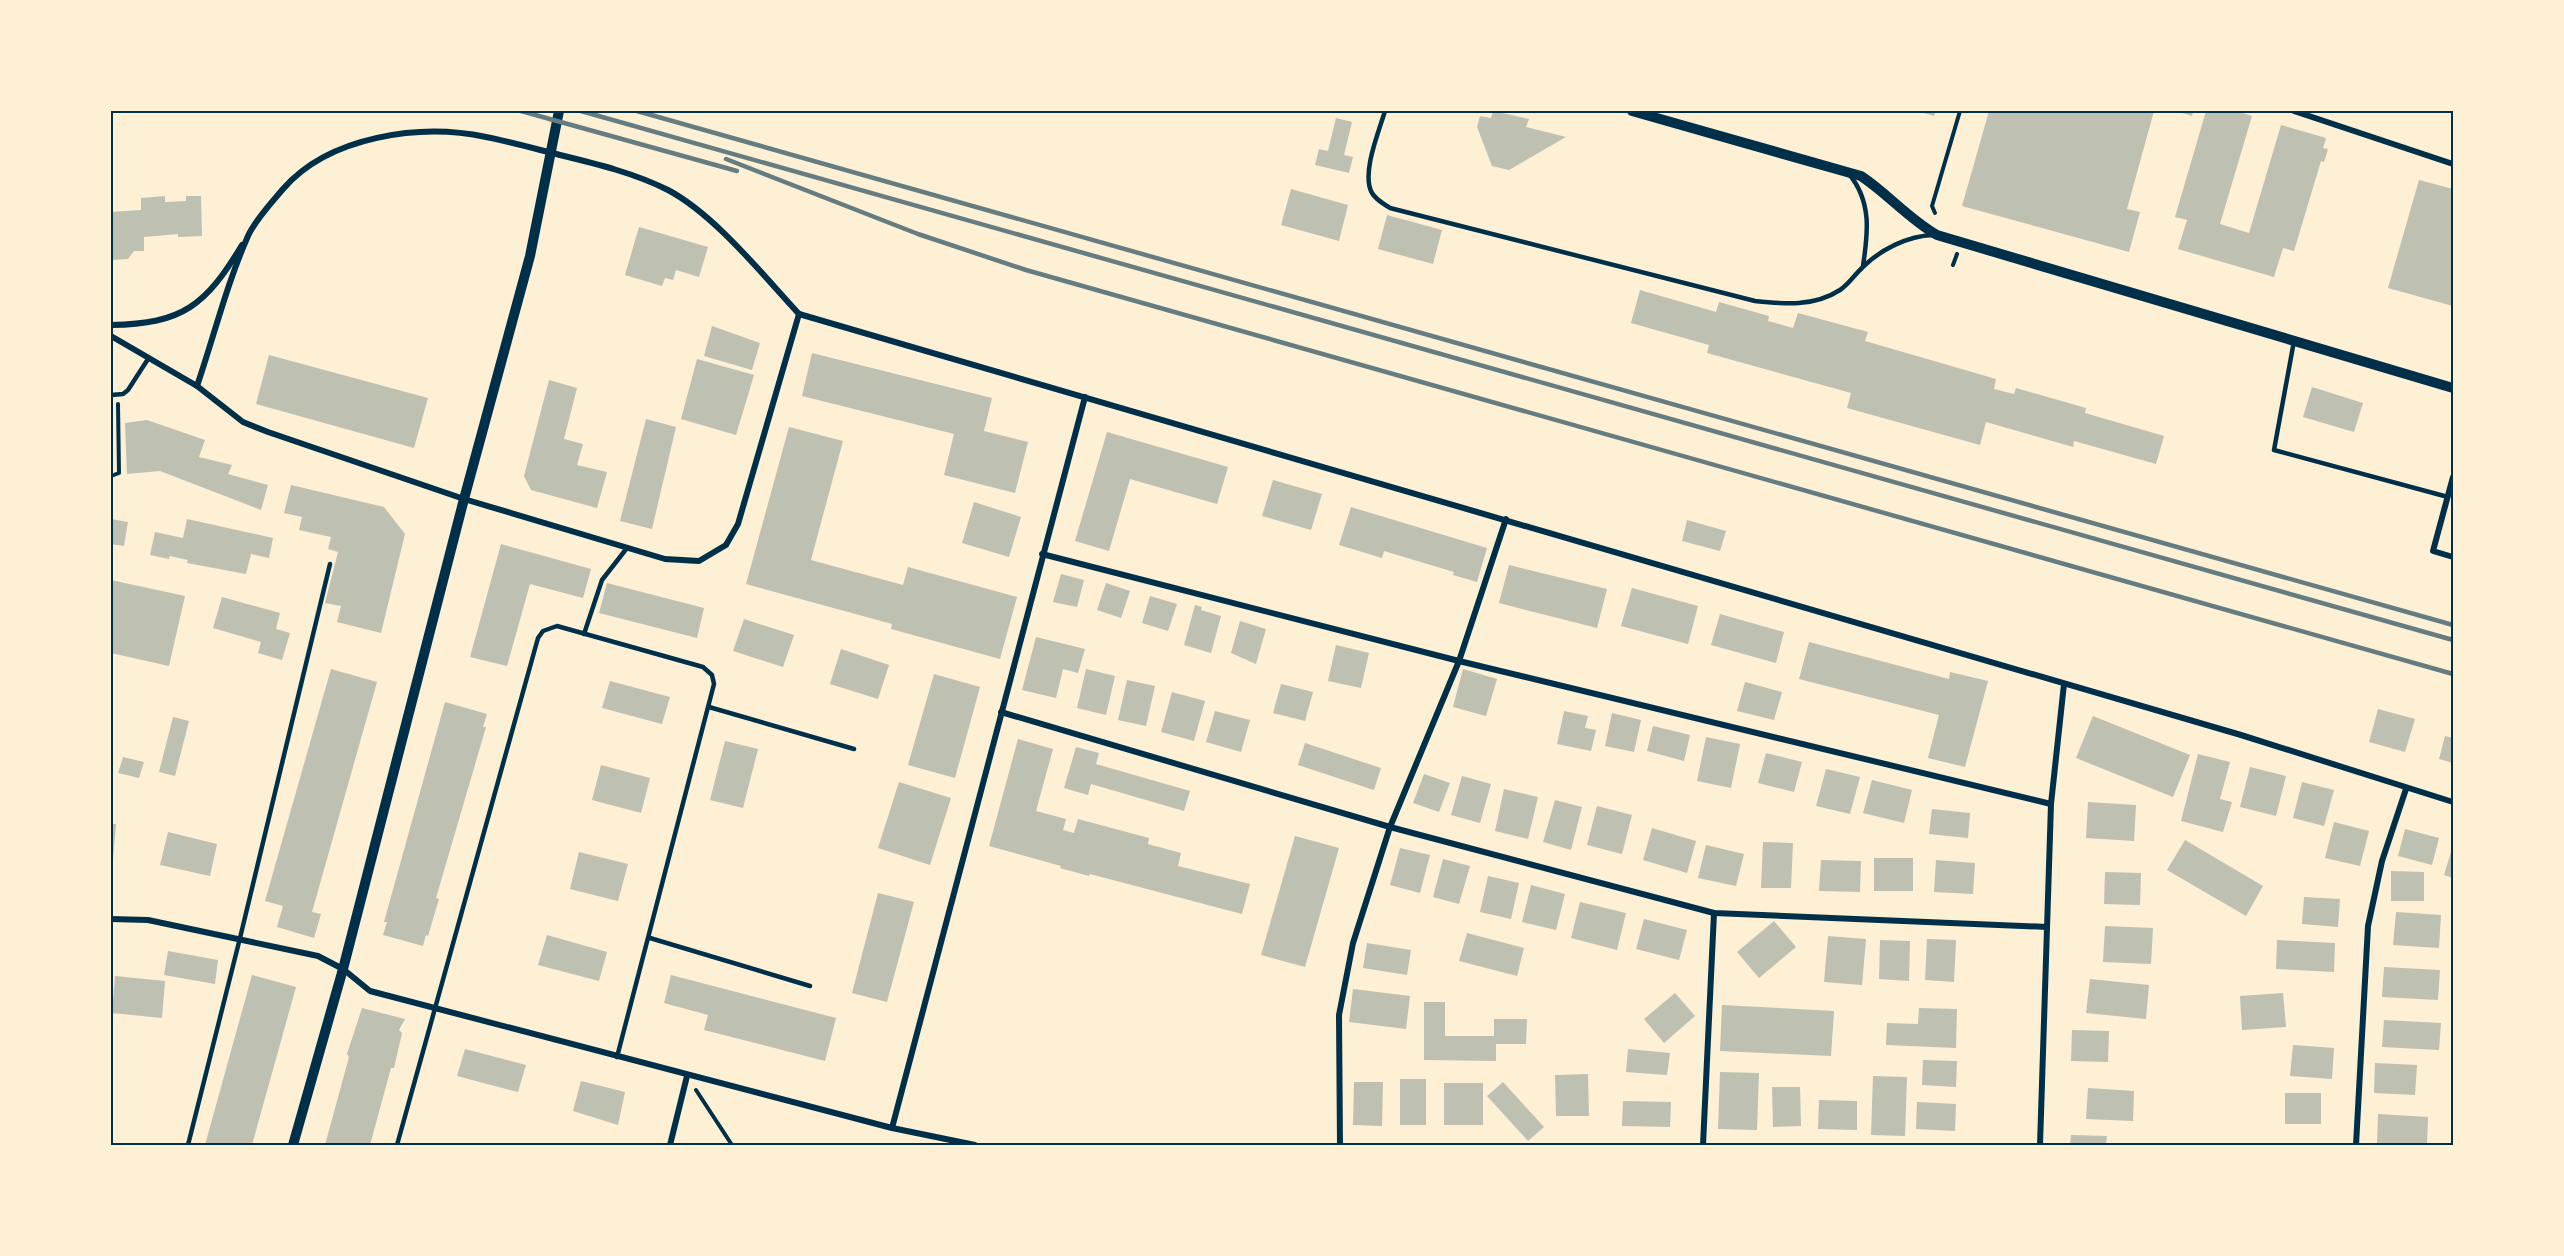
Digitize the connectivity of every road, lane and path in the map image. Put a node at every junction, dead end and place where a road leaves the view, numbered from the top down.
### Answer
1 (560, 111) edge
2 (1384, 111) edge
3 (1632, 111) edge
4 (1960, 111) edge
5 (2294, 111) edge
6 (2453, 163) edge
7 (1845, 170) junction
8 (1937, 217) dead end
9 (249, 234) junction
10 (1937, 235) junction
11 (1961, 242) junction
12 (1953, 265) dead end
13 (1863, 267) junction
14 (799, 314) junction
15 (111, 325) edge
16 (111, 336) edge
17 (2294, 341) junction
18 (148, 359) junction
19 (197, 386) junction
20 (2453, 388) edge
21 (117, 394) junction
22 (111, 395) edge
23 (1085, 398) junction
24 (111, 476) edge
25 (2453, 477) edge
26 (2448, 497) junction
27 (464, 500) junction
28 (1506, 519) junction
29 (627, 548) junction
30 (1042, 554) junction
31 (2453, 557) edge
32 (330, 564) dead end
33 (584, 634) junction
34 (1459, 661) junction
35 (2064, 684) junction
36 (709, 707) junction
37 (1001, 712) junction
38 (854, 749) dead end
39 (2406, 789) junction
40 (2453, 802) edge
41 (2051, 804) junction
42 (1390, 826) junction
43 (1714, 913) junction
44 (111, 919) edge
45 (2047, 927) junction
46 (240, 938) junction
47 (650, 938) junction
48 (343, 969) junction
49 (810, 986) dead end
50 (433, 1008) junction
51 (617, 1057) junction
52 (687, 1076) junction
53 (892, 1128) junction
54 (188, 1145) edge
55 (293, 1145) edge
56 (397, 1145) edge
57 (670, 1145) edge
58 (732, 1145) edge
59 (975, 1145) edge
60 (1340, 1145) edge
61 (1703, 1145) edge
62 (2040, 1145) edge
63 (2356, 1145) edge

1 - 27 street
2 - 13 lane
3 - 7 street
4 - 8 path
5 - 6 street
7 - 10 street
7 - 13 lane
9 - 14 street
9 - 15 street
9 - 19 street
10 - 11 street
10 - 13 lane
11 - 12 path
11 - 17 street
14 - 23 street
14 - 29 street
16 - 18 street
17 - 20 street
17 - 26 lane
18 - 19 street
18 - 21 lane
19 - 27 street
21 - 22 lane
21 - 24 path
23 - 28 street
23 - 30 street
25 - 26 street
26 - 31 street
27 - 29 street
27 - 48 street
28 - 34 street
28 - 35 street
29 - 33 lane
30 - 34 street
30 - 37 street
32 - 46 lane
33 - 36 lane
33 - 50 lane
34 - 41 street
34 - 42 street
35 - 39 street
35 - 41 street
36 - 38 lane
36 - 47 lane
37 - 42 street
37 - 53 street
39 - 40 street
39 - 63 street
41 - 45 street
42 - 43 street
42 - 60 street
43 - 45 street
43 - 61 street
44 - 46 street
45 - 62 street
46 - 48 street
46 - 54 lane
47 - 49 lane
47 - 51 lane
48 - 50 street
48 - 55 street
50 - 51 street
50 - 56 lane
51 - 52 street
52 - 53 street
52 - 57 street
52 - 58 path
53 - 59 street

